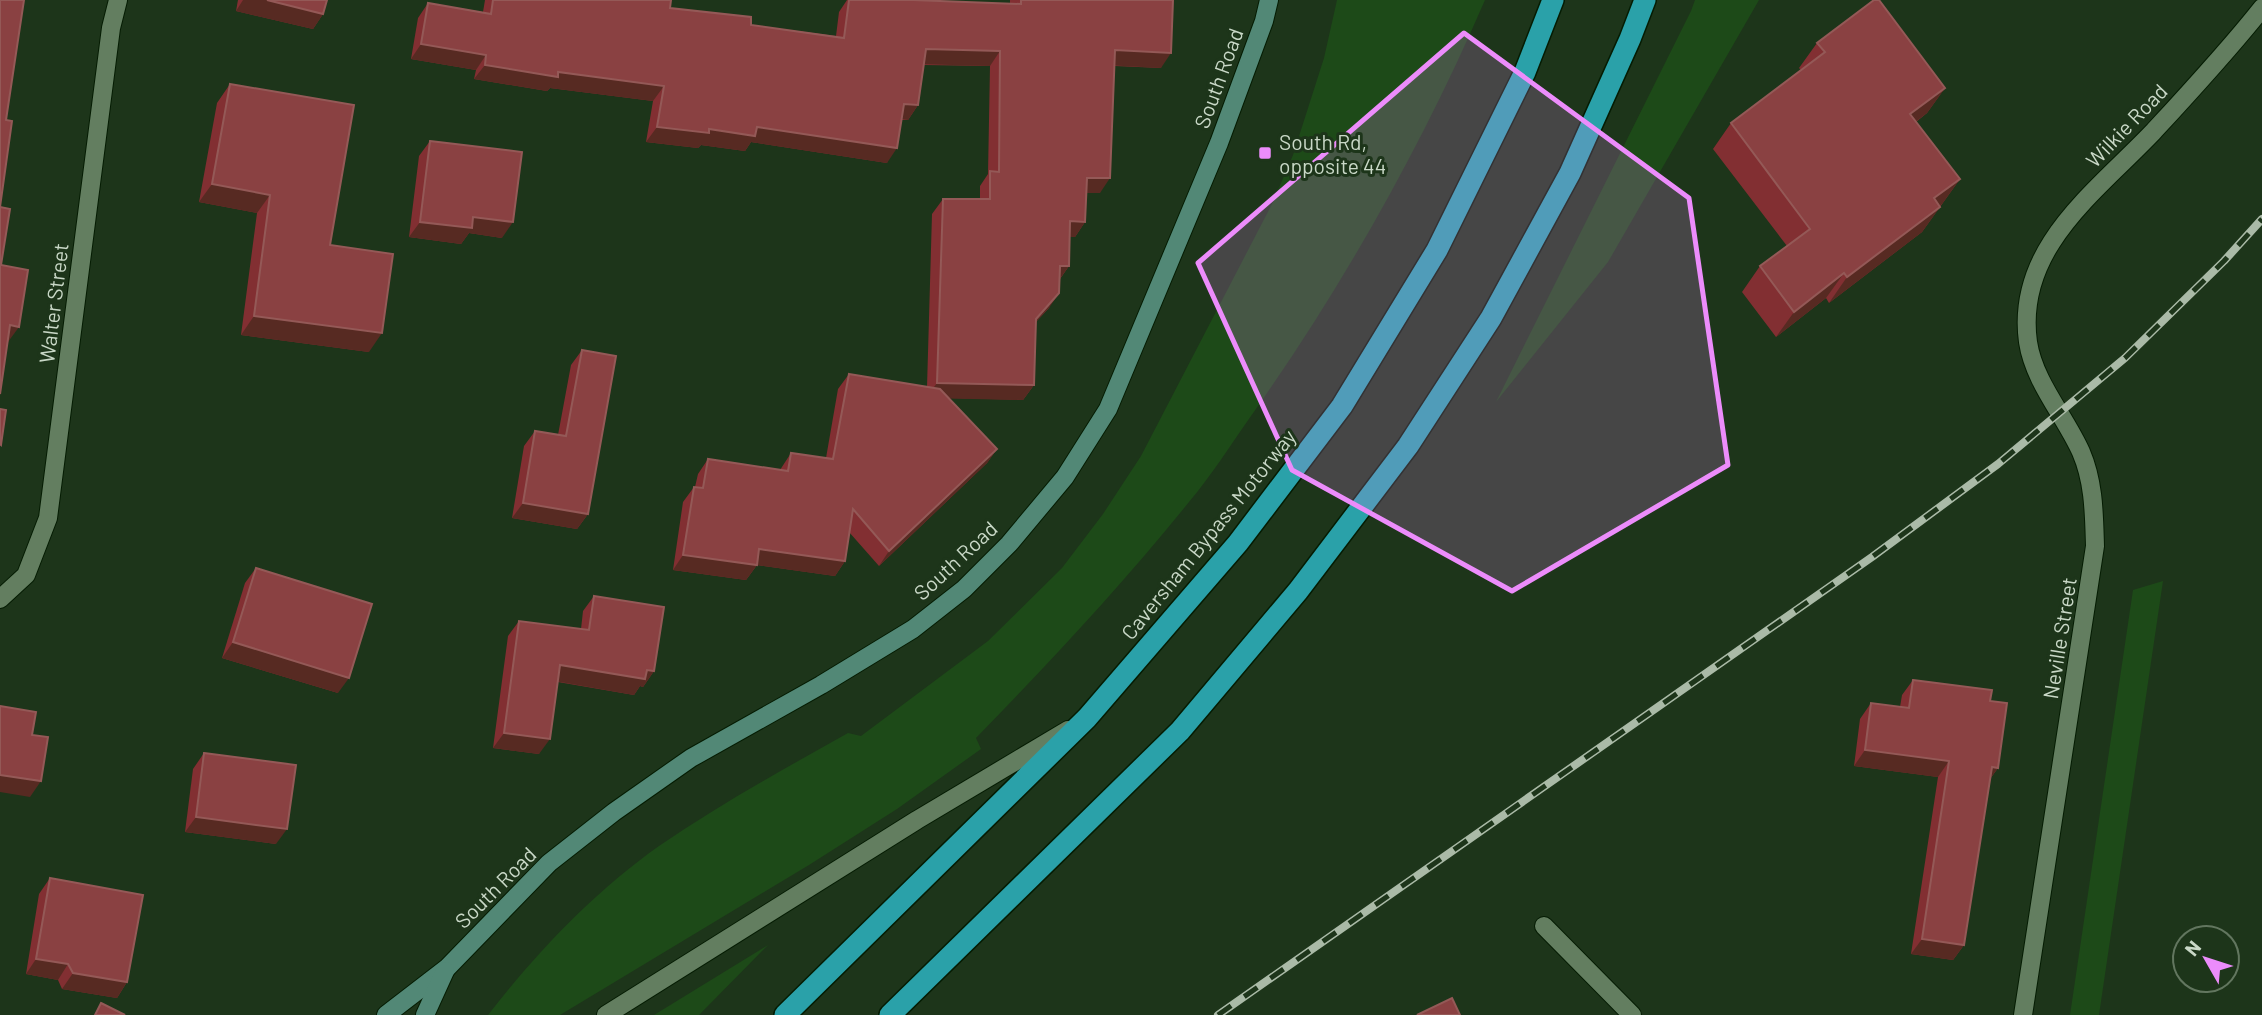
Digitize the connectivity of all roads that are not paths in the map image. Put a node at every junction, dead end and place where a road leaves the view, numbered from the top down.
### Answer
1 (118, 0) edge
2 (1269, 0) edge
3 (1553, 0) edge
4 (1644, 0) edge
5 (2262, 8) edge
6 (2032, 280) joint
7 (0, 599) edge
8 (1087, 718) junction
9 (1544, 926) dead end
10 (447, 968) junction
11 (386, 1015) edge
12 (425, 1015) edge
13 (606, 1015) edge
14 (785, 1015) edge
15 (890, 1015) edge
16 (1632, 1015) edge
17 (2023, 1015) edge

1 - 7 street, Walter Street
2 - 10 main road, South Road
3 - 8 highway, Caversham Bypass Motorway
4 - 15 highway
5 - 6 street, Wilkie Road
6 - 17 street, Neville Street
8 - 13 street
8 - 14 highway, Caversham Bypass Motorway
9 - 16 street
10 - 11 main road, South Road
10 - 12 main road, South Road

